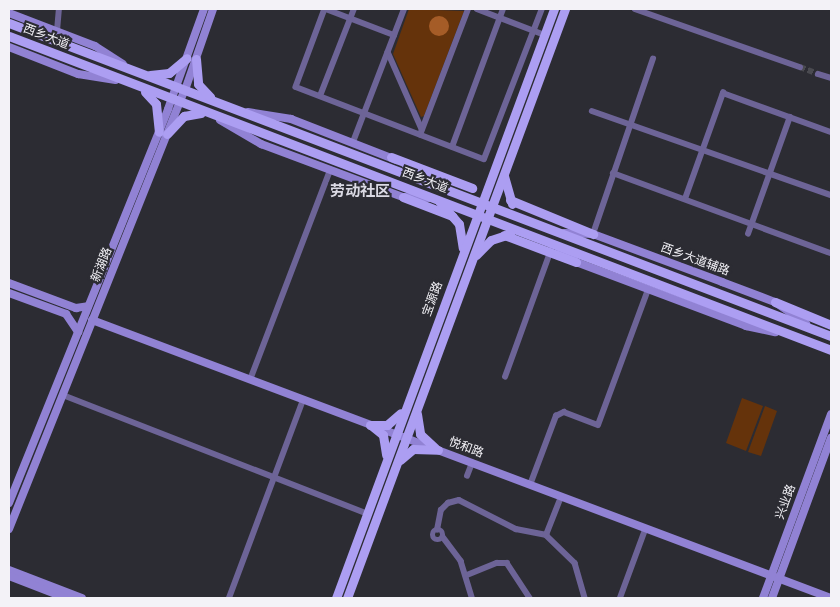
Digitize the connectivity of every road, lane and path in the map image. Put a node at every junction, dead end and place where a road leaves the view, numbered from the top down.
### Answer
1 (59, 9) edge
2 (204, 9) edge
3 (213, 9) edge
4 (326, 9) edge
5 (354, 9) edge
6 (404, 9) edge
7 (468, 9) edge
8 (477, 9) edge
9 (503, 9) edge
10 (542, 9) edge
11 (554, 9) edge
12 (565, 9) edge
13 (635, 9) edge
14 (9, 13) edge
15 (351, 18) junction
16 (500, 18) junction
17 (9, 24) edge
18 (533, 30) junction
19 (57, 31) junction
20 (394, 35) junction
21 (545, 35) junction
22 (9, 36) edge
23 (9, 47) edge
24 (388, 52) junction
25 (191, 59) junction
26 (653, 59) dead end
27 (800, 67) tunnel mouth
28 (137, 72) junction
29 (818, 74) tunnel mouth
30 (831, 78) edge
31 (123, 81) junction
32 (139, 87) junction
33 (181, 89) junction
34 (320, 96) junction
35 (176, 101) junction
36 (216, 102) junction
37 (236, 110) junction
38 (592, 110) dead end
39 (365, 113) junction
40 (209, 114) junction
41 (790, 118) junction
42 (631, 124) junction
43 (421, 132) junction
44 (831, 132) edge
45 (163, 133) junction
46 (353, 142) junction
47 (452, 147) junction
48 (703, 150) junction
49 (391, 157) junction
50 (499, 158) junction
51 (508, 162) junction
52 (330, 170) junction
53 (614, 173) junction
54 (503, 174) junction
55 (770, 174) junction
56 (491, 178) junction
57 (438, 185) junction
58 (472, 188) junction
59 (831, 195) edge
60 (403, 197) junction
61 (435, 198) junction
62 (685, 199) junction
63 (510, 200) junction
64 (482, 202) junction
65 (492, 206) junction
66 (477, 214) junction
67 (455, 218) junction
68 (487, 218) junction
69 (533, 222) junction
70 (752, 224) junction
71 (564, 233) junction
72 (593, 234) junction
73 (748, 234) dead end
74 (504, 235) junction
75 (531, 235) junction
76 (552, 248) junction
77 (831, 253) edge
78 (460, 261) junction
79 (576, 262) joint
80 (470, 264) junction
81 (9, 283) edge
82 (648, 290) junction
83 (9, 293) edge
84 (776, 302) junction
85 (88, 306) junction
86 (92, 320) junction
87 (831, 325) edge
88 (811, 329) junction
89 (78, 332) junction
90 (829, 335) edge
91 (795, 336) junction
92 (828, 350) edge
93 (506, 377) dead end
94 (250, 380) junction
95 (63, 395) junction
96 (409, 397) junction
97 (303, 400) junction
98 (418, 404) junction
99 (831, 414) edge
100 (370, 425) junction
101 (396, 434) junction
102 (406, 438) junction
103 (831, 438) edge
104 (438, 450) junction
105 (385, 463) junction
106 (472, 463) junction
107 (394, 472) junction
108 (467, 476) dead end
109 (274, 477) junction
110 (530, 485) junction
111 (561, 497) junction
112 (9, 503) edge
113 (366, 513) junction
114 (9, 529) edge
115 (646, 530) junction
116 (546, 535) junction
117 (9, 565) edge
118 (11, 575) edge
119 (467, 575) junction
120 (775, 577) junction
121 (66, 598) edge
122 (82, 598) edge
123 (229, 598) edge
124 (336, 598) edge
125 (347, 598) edge
126 (472, 598) edge
127 (530, 598) edge
128 (585, 598) edge
129 (620, 598) edge
130 (763, 598) edge
131 (772, 598) edge
132 (831, 598) edge

1 - 19 street
2 - 25 street, 新湖路
3 - 25 street, 新湖路
4 - 15 street
4 - 34 street
5 - 15 street
6 - 20 street
7 - 43 street
8 - 16 street
9 - 16 street
10 - 18 street
11 - 21 main road, 宝源路
12 - 51 main road, 宝源路
13 - 27 street
14 - 19 street
15 - 20 street
15 - 34 street
16 - 18 street
16 - 47 street
17 - 28 main road, 西乡大道
18 - 21 street
18 - 47 street
19 - 28 street
20 - 24 street
21 - 50 main road, 宝源路
22 - 31 main road, 西乡大道
23 - 31 street
24 - 39 street
24 - 43 street
25 - 28 main road
25 - 33 street, 新湖路
25 - 36 main road
26 - 42 street
28 - 33 main road, 西乡大道
29 - 30 street
31 - 32 main road, 西乡大道
32 - 35 main road, 西乡大道
32 - 45 main road
33 - 35 street, 新湖路
33 - 36 main road, 西乡大道
34 - 39 street
35 - 40 main road, 西乡大道
35 - 45 street, 新湖路
36 - 37 main road, 西乡大道
37 - 46 street
37 - 57 main road, 西乡大道
38 - 42 street
39 - 43 street
39 - 46 street
40 - 45 main road
40 - 52 street
40 - 61 main road, 西乡大道
41 - 44 street
41 - 48 street
41 - 55 street
42 - 48 street
42 - 53 street
43 - 47 street
45 - 85 street, 新湖路
45 - 86 street, 新湖路
46 - 49 street
48 - 55 street
48 - 62 street
49 - 57 street
49 - 58 main road
50 - 51 main road
50 - 56 main road, 宝源路
51 - 54 main road, 宝源路
52 - 60 street
52 - 94 street
53 - 62 street
53 - 72 street
54 - 63 main road
54 - 65 main road, 宝源路
55 - 59 street
55 - 70 street
56 - 58 main road
56 - 64 main road, 宝源路
57 - 58 main road
57 - 64 main road, 西乡大道
60 - 61 street
60 - 67 main road
61 - 66 main road, 西乡大道
61 - 67 main road
62 - 70 street
63 - 69 main road
63 - 72 main road
64 - 65 main road, 西乡大道
64 - 66 main road, 宝源路
65 - 68 main road, 宝源路
65 - 69 main road, 西乡大道
66 - 68 main road, 西乡大道
66 - 78 main road, 宝源路
67 - 78 main road
68 - 75 main road, 西乡大道
68 - 80 main road, 宝源路
69 - 71 main road, 西乡大道
70 - 73 street
70 - 77 street
71 - 72 street, 西乡大道辅路
71 - 88 main road, 西乡大道
72 - 84 street, 西乡大道辅路
74 - 75 main road
74 - 76 main road
74 - 80 main road
75 - 76 main road, 西乡大道
76 - 79 main road
76 - 91 main road, 西乡大道
76 - 93 street
78 - 96 main road, 宝源路
79 - 82 street
80 - 98 main road, 宝源路
81 - 85 street
82 - 91 street
82 - 110 street
83 - 89 street
84 - 87 main road
84 - 88 street, 西乡大道辅路
85 - 89 street, 新湖路
86 - 94 street, 悦和路
86 - 95 street, 新湖路
88 - 90 main road, 西乡大道
89 - 112 street, 新湖路
91 - 92 main road, 西乡大道
94 - 97 street, 悦和路
95 - 109 street
95 - 114 street, 新湖路
96 - 100 main road
96 - 101 main road, 宝源路
97 - 100 street, 悦和路
97 - 109 street
98 - 102 main road, 宝源路
98 - 104 main road
99 - 120 street, 兴业路
100 - 101 street, 悦和路
100 - 105 main road
101 - 102 street, 悦和路
101 - 105 main road, 宝源路
102 - 104 street, 悦和路
102 - 107 main road, 宝源路
103 - 120 street, 兴业路
104 - 106 street, 悦和路
104 - 107 main road
105 - 113 main road, 宝源路
106 - 108 street
106 - 110 street, 悦和路
107 - 125 main road, 宝源路
109 - 113 street
109 - 123 street
110 - 111 street, 悦和路
111 - 115 street, 悦和路
111 - 116 street
113 - 124 main road, 宝源路
115 - 120 street, 悦和路
115 - 129 street
116 - 119 street
116 - 128 street
117 - 118 street
118 - 121 street
118 - 122 street
119 - 126 street
119 - 127 street
120 - 130 street, 兴业路
120 - 131 street, 兴业路
120 - 132 street, 悦和路

